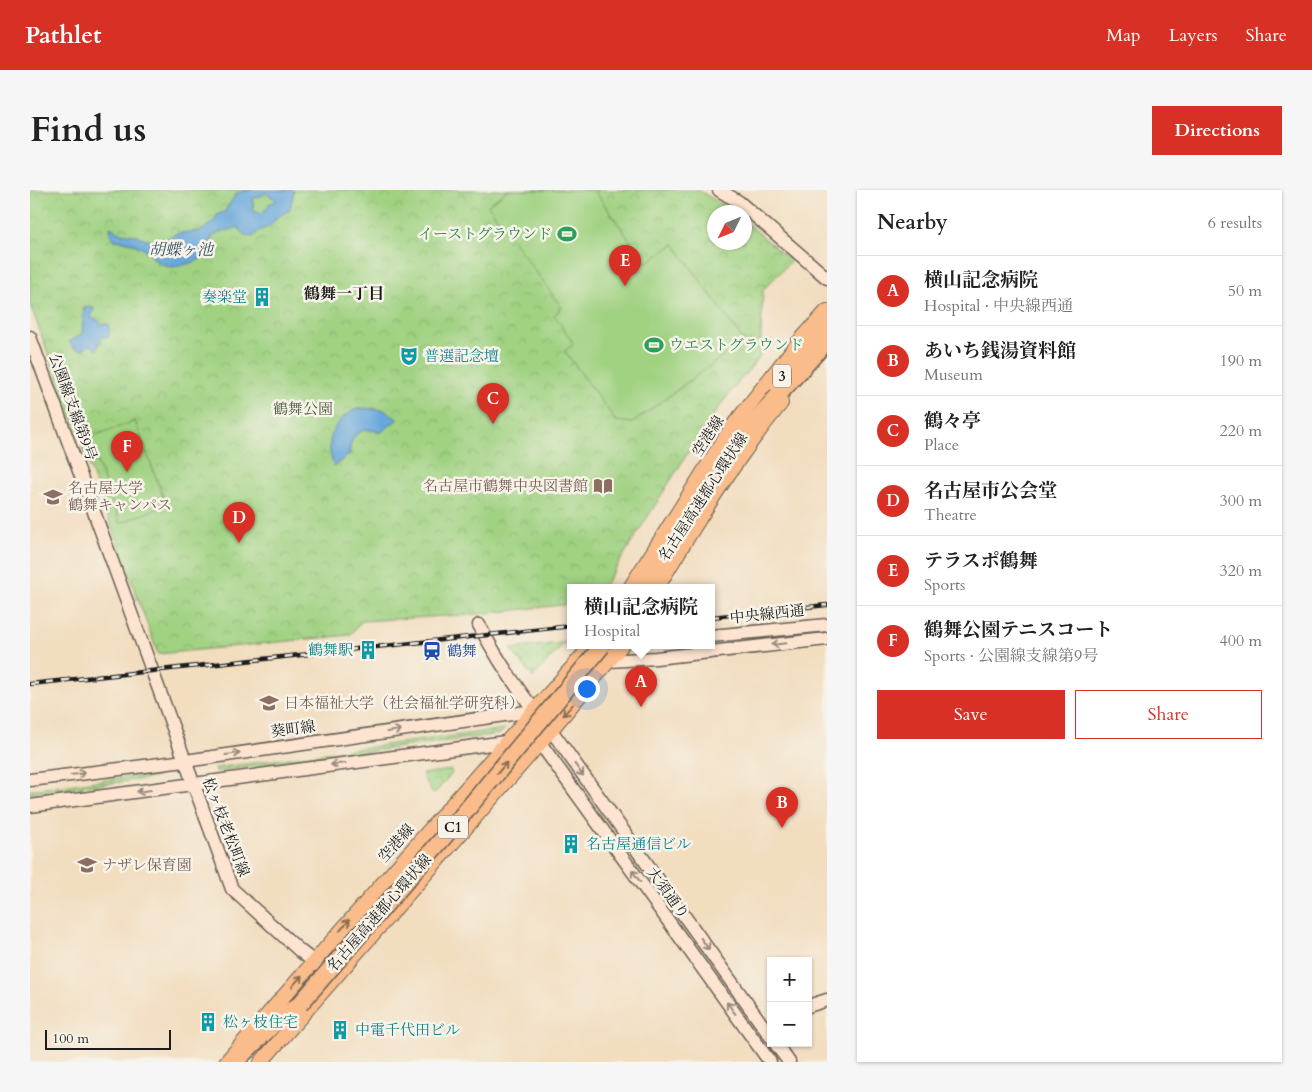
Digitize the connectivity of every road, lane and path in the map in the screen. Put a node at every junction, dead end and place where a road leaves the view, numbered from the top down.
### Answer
1 (719, 190) edge
2 (827, 278) edge
3 (827, 311) edge
4 (827, 324) edge
5 (30, 337) edge
6 (827, 341) edge
7 (827, 349) edge
8 (743, 434) junction
9 (633, 584) edge
10 (646, 584) edge
11 (658, 584) edge
12 (479, 625) dead end
13 (827, 625) edge
14 (715, 636) edge
15 (827, 639) edge
16 (600, 649) edge
17 (619, 649) edge
18 (587, 651) edge
19 (610, 661) junction
20 (160, 689) joint
21 (533, 711) junction
22 (551, 730) junction
23 (508, 740) junction
24 (540, 743) junction
25 (184, 761) junction
26 (30, 780) edge
27 (193, 784) junction
28 (30, 806) edge
29 (313, 962) junction
30 (334, 977) junction
31 (827, 1000) edge
32 (300, 1004) junction
33 (812, 1005) edge
34 (766, 1022) edge
35 (748, 1031) junction
36 (778, 1047) edge
37 (226, 1062) edge
38 (235, 1062) edge
39 (249, 1062) edge
40 (261, 1062) edge
41 (770, 1062) edge
42 (789, 1062) edge

1 - 2 street
3 - 9 main road, 空港線
4 - 8 highway, 3
5 - 20 street, 公園線支線第9号
6 - 8 highway, 名古屋高速都心環状線
7 - 11 main road
8 - 10 highway, 名古屋高速都心環状線
12 - 21 street
13 - 14 street, 中央線西通
15 -> 19 street, 中央線西通
32 -> 16 highway, 名古屋高速都心環状線 / C1, bridge
17 - 19 main road
18 - 19 street, 中央線西通
18 - 21 main road, 空港線
19 -> 22 main road
20 - 25 street, 松ヶ枝老松町線
21 - 22 street
21 - 23 main road, 空港線
21 - 24 street
25 -> 21 street, 葵町線
22 - 24 main road
22 -> 34 street, 大須通り
23 - 24 street
23 -> 27 street
29 -> 23 main road, 空港線
24 - 30 main road
35 -> 24 street, 大須通り
26 -> 25 street, 葵町線
25 - 27 street, 松ヶ枝老松町線
27 -> 28 street
27 - 29 street, 松ヶ枝老松町線
29 - 30 street, 松ヶ枝老松町線
37 -> 29 main road, 空港線
30 - 40 main road
31 - 33 street
32 - 38 highway
32 - 39 highway, 名古屋高速都心環状線 / C1
34 - 35 street
35 - 41 street, 大須通り
36 - 42 street

